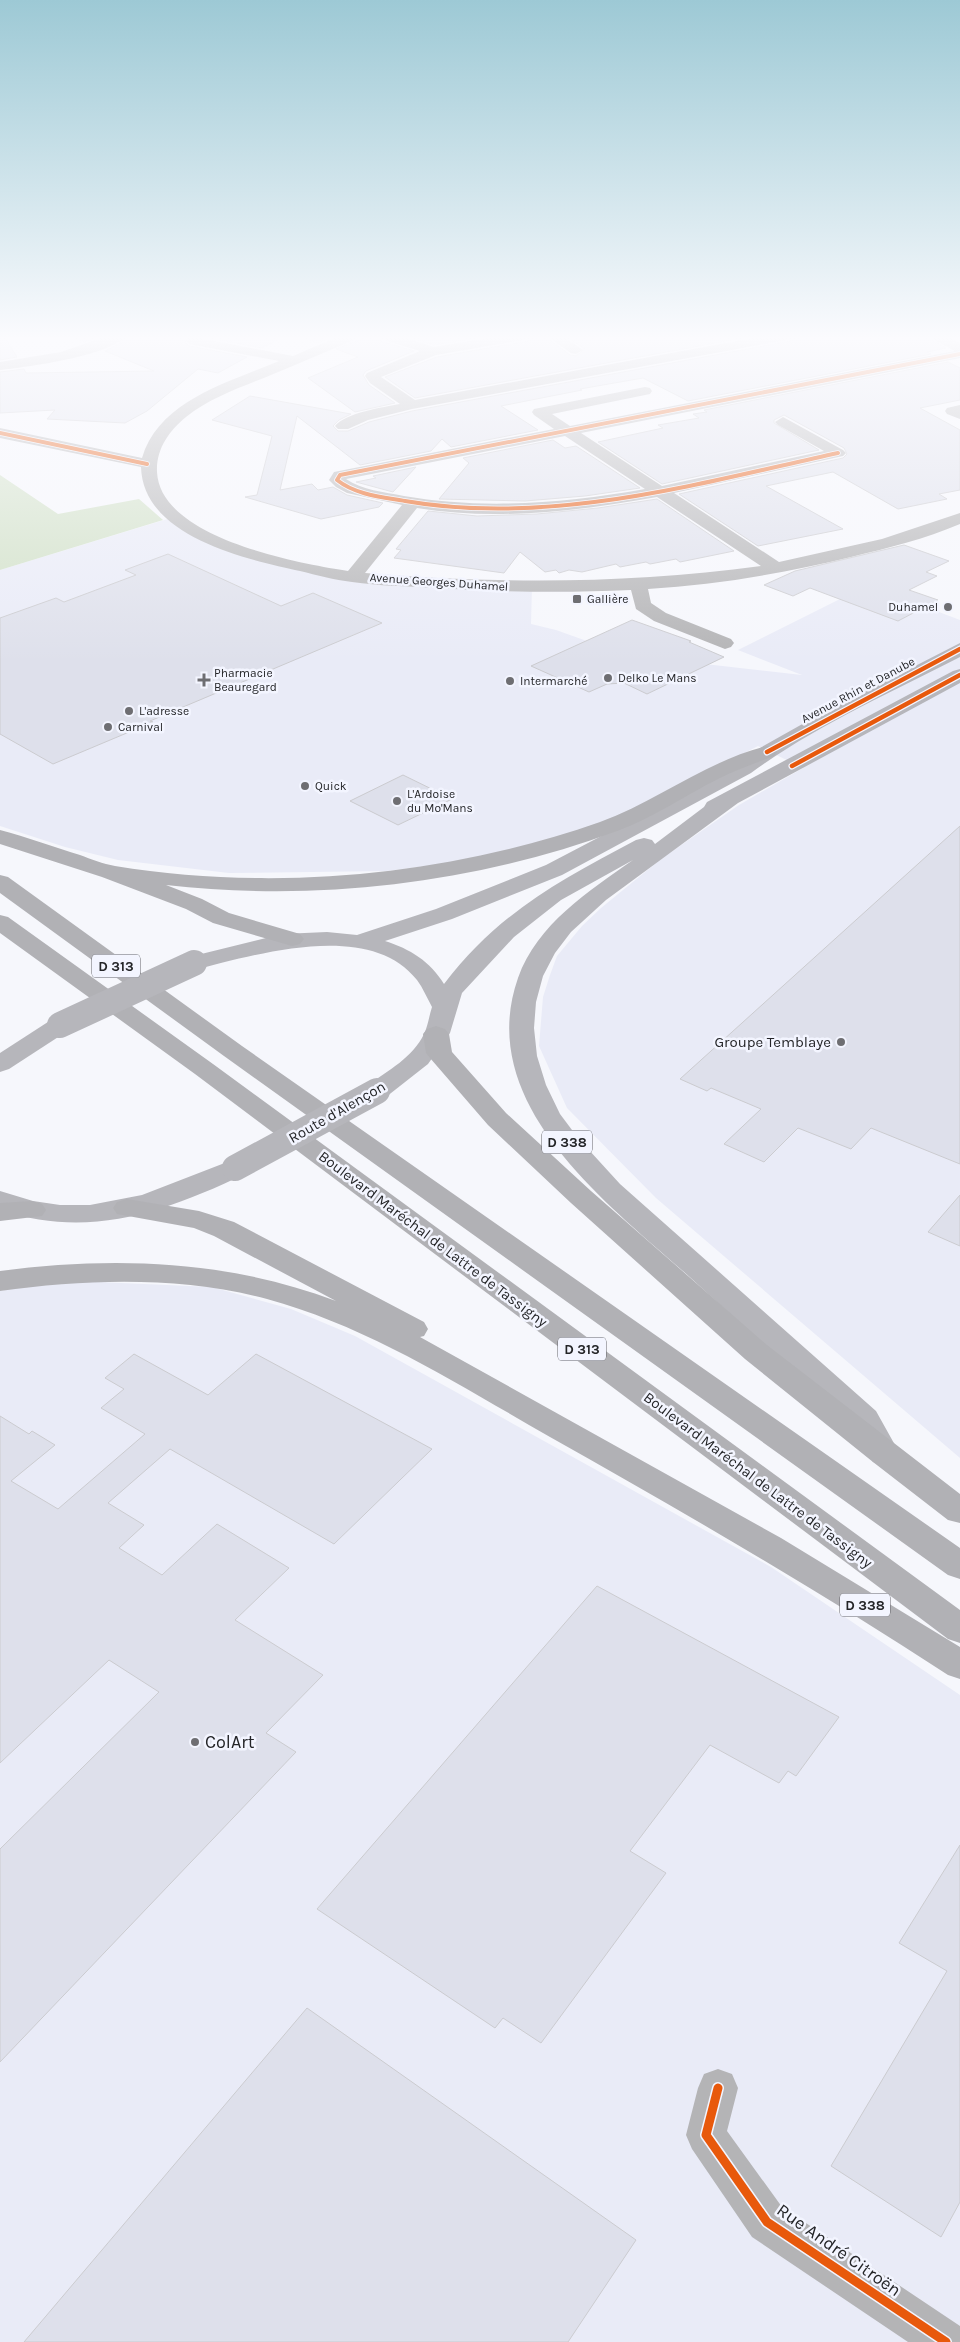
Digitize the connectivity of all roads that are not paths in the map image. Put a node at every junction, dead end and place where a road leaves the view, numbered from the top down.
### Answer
1 (56, 444) edge
2 (156, 444) edge
3 (498, 444) edge
4 (586, 444) edge
5 (823, 444) edge
6 (147, 464) junction
7 (658, 491) junction
8 (412, 504) junction
9 (959, 520) edge
10 (776, 568) junction
11 (352, 577) junction
12 (640, 584) junction
13 (725, 643) dead end
14 (960, 649) edge
15 (960, 675) edge
16 (767, 752) junction
17 (730, 799) junction
18 (0, 837) edge
19 (110, 872) junction
20 (0, 882) edge
21 (0, 922) edge
22 (292, 939) junction
23 (359, 942) junction
24 (444, 1007) junction
25 (436, 1034) junction
26 (0, 1064) edge
27 (0, 1200) edge
28 (127, 1208) junction
29 (32, 1210) junction
30 (0, 1212) edge
31 (0, 1282) edge
32 (884, 1454) junction
33 (638, 1473) junction
34 (960, 1510) edge
35 (960, 1566) edge
36 (960, 1630) edge
37 (960, 1665) edge
38 (718, 2088) dead end
39 (946, 2342) edge

1 - 6 street
2 - 6 street
3 - 8 street
4 - 7 street
5 - 7 street
6 - 11 street, Avenue Georges Duhamel
7 - 8 street
7 - 10 street
8 - 11 street
9 - 10 street, Avenue Georges Duhamel
10 - 12 street, Avenue Georges Duhamel
11 - 12 street, Avenue Georges Duhamel
12 - 13 street
14 - 16 main road, Avenue Rhin et Danube
15 - 17 main road
16 - 19 highway
16 - 23 main road, Avenue Rhin et Danube
17 - 24 main road, Route d'Alençon
17 - 32 main road, D 338
18 - 19 highway
19 - 22 highway
20 - 35 highway, D 313
21 - 36 highway, Boulevard Maréchal de Lattre de Tassigny / D 313
22 - 23 main road
22 - 26 main road, bridge
23 - 24 main road
24 - 25 main road, Route d'Alençon
25 - 28 main road, Route d'Alençon, bridge
25 - 32 highway, D 338
27 - 29 main road
28 - 29 main road
28 - 33 highway
29 - 30 highway
31 - 33 highway, D 338
32 - 34 highway, D 338
33 - 37 highway, D 338
38 - 39 street, Rue André Citroën

